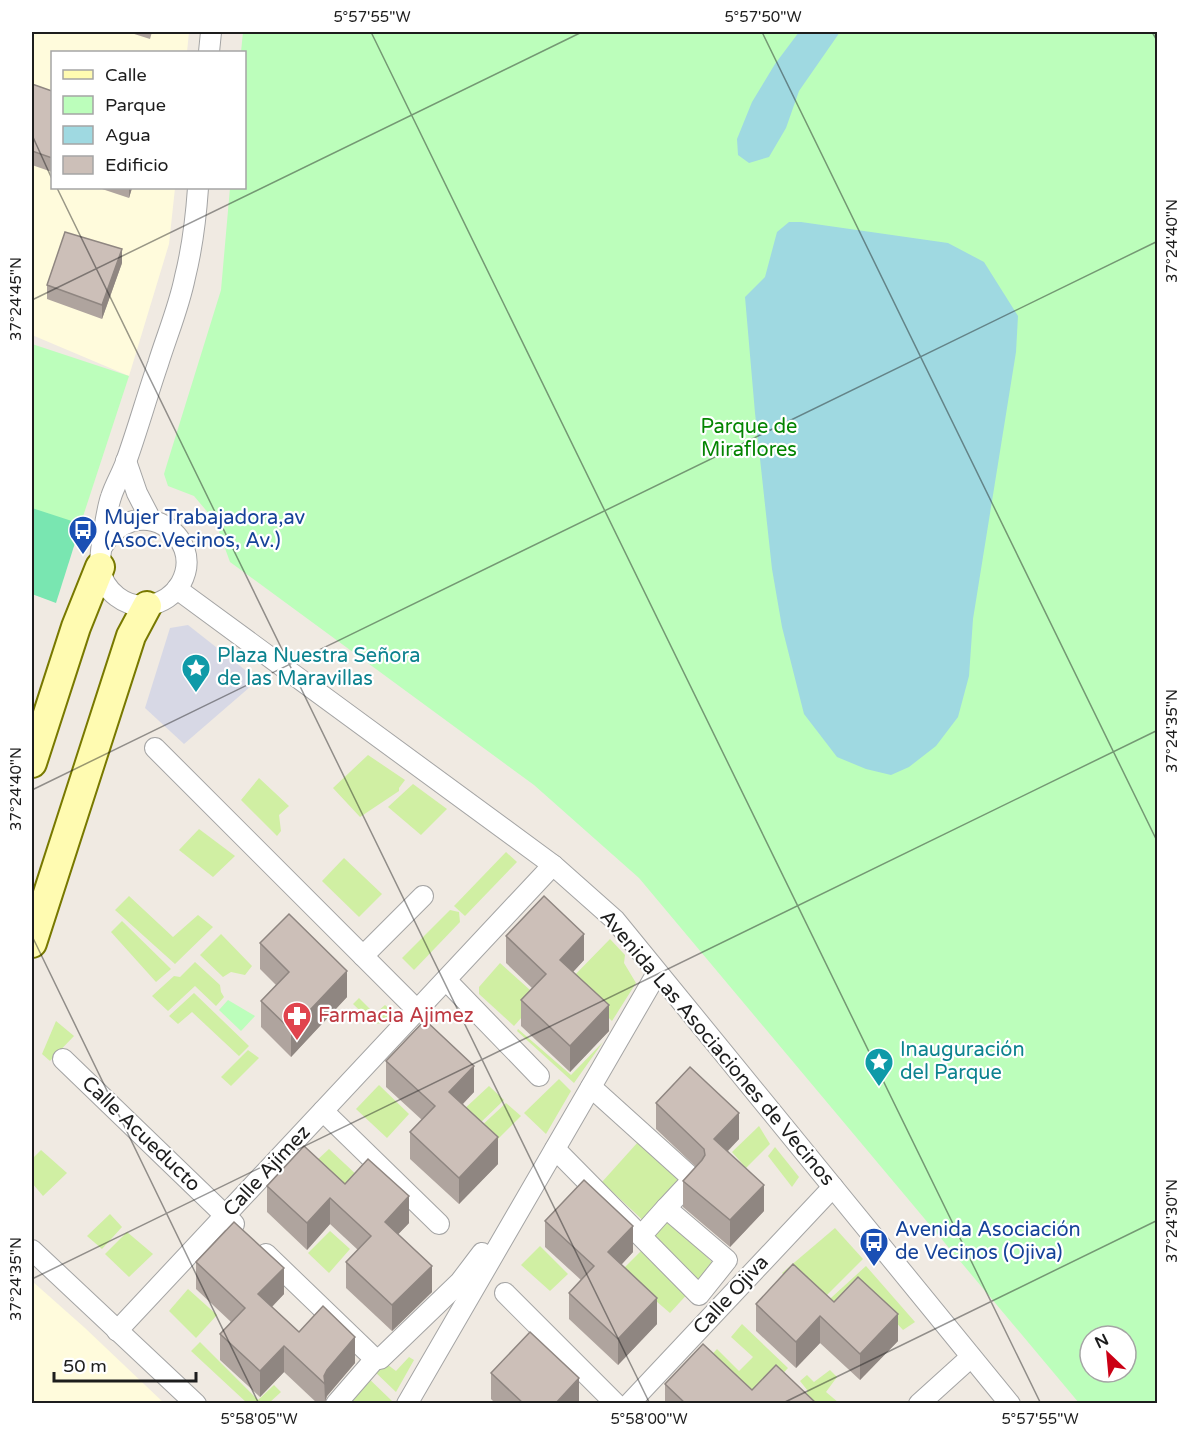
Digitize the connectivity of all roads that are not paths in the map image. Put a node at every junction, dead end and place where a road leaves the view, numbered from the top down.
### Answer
1 (211, 32) edge
2 (209, 51) edge
3 (198, 189) edge
4 (126, 461) junction
5 (151, 520) junction
6 (101, 557) junction
7 (177, 589) junction
8 (147, 606) junction
9 (155, 748) dead end
10 (32, 763) edge
11 (553, 865) junction
12 (423, 896) dead end
13 (32, 943) edge
14 (363, 956) junction
15 (657, 973) junction
16 (446, 980) junction
17 (417, 1010) junction
18 (63, 1059) dead end
19 (539, 1076) dead end
20 (591, 1087) junction
21 (323, 1111) junction
22 (555, 1149) junction
23 (832, 1187) junction
24 (666, 1208) junction
25 (225, 1215) junction
26 (439, 1224) dead end
27 (641, 1236) junction
28 (500, 1244) junction
29 (32, 1250) edge
30 (505, 1293) dead end
31 (117, 1331) junction
32 (971, 1357) junction
33 (378, 1359) junction
34 (196, 1404) edge
35 (336, 1404) edge
36 (407, 1404) edge
37 (616, 1404) edge
38 (629, 1404) edge
39 (919, 1404) edge
40 (1010, 1404) edge

1 - 2 street
3 - 4 street
4 - 5 street
4 - 6 street
5 - 6 street
5 - 7 street
6 - 8 street
6 - 10 street
7 - 8 street
7 - 11 street, Avenida Las Asociaciones de Vecinos
8 - 13 street
9 - 14 street
11 - 15 street, Avenida Las Asociaciones de Vecinos
11 - 16 street, Calle Ajímez
12 - 14 street
14 - 17 street
15 - 20 street
15 - 23 street, Avenida Las Asociaciones de Vecinos
16 - 17 street, Calle Ajímez
16 - 19 street
17 - 21 street, Calle Ajímez
18 - 25 street, Calle Acueducto
20 - 22 street
20 - 24 street
21 - 25 street, Calle Ajímez
21 - 26 street
22 - 27 street
22 - 28 street
23 - 32 street, Avenida Las Asociaciones de Vecinos
23 - 38 street, Calle Ojiva
24 - 27 street
24 - 27 street
25 - 31 street, Calle Ajímez
25 - 33 street, Calle Acueducto
28 - 33 street
28 - 36 street
29 - 31 street
30 - 37 street
31 - 34 street
32 - 39 street
32 - 40 street, Avenida Las Asociaciones de Vecinos
33 - 35 street

